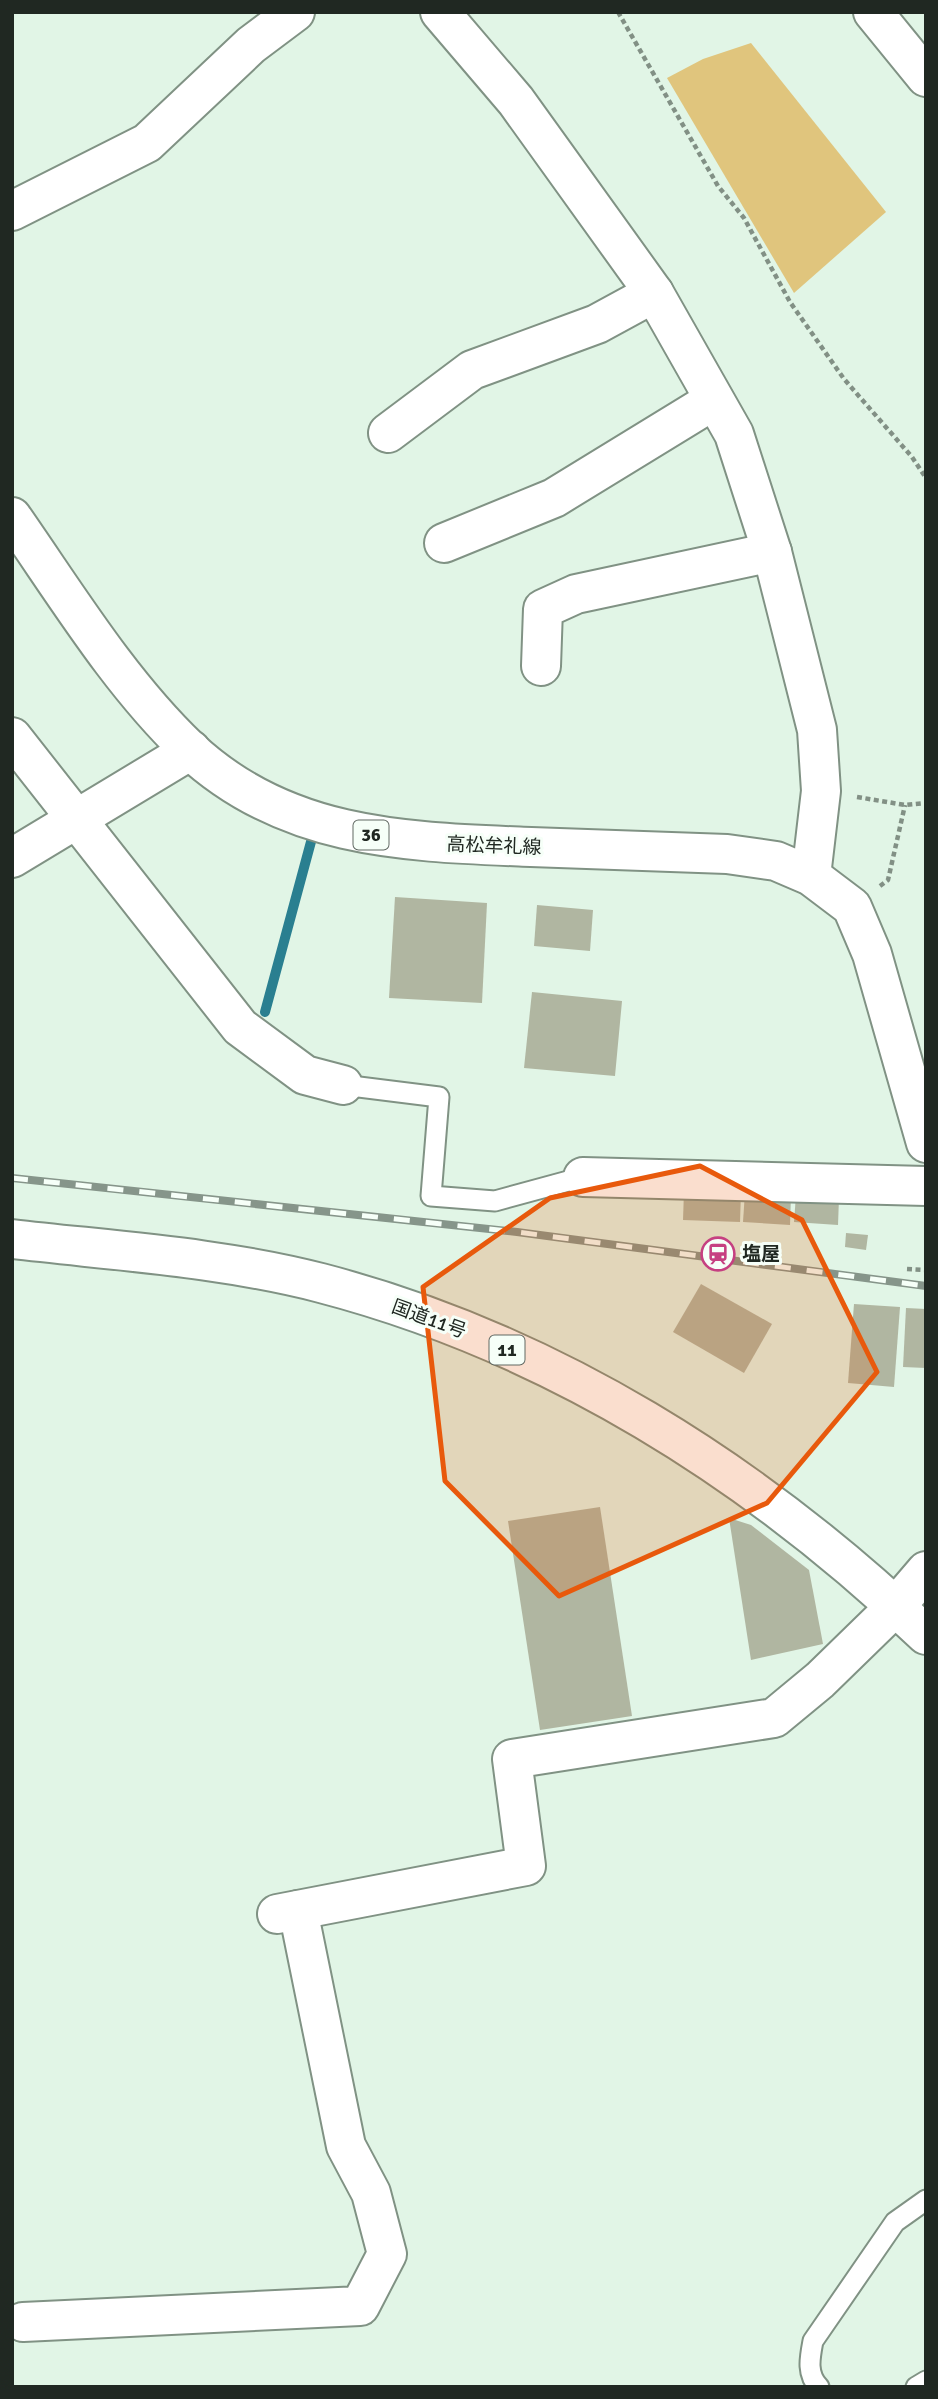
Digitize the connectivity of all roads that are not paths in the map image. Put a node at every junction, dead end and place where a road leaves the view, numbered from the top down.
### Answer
1 (295, 12) edge
2 (440, 12) edge
3 (873, 12) edge
4 (926, 77) edge
5 (12, 211) edge
6 (654, 293) junction
7 (714, 400) junction
8 (388, 433) dead end
9 (12, 517) edge
10 (443, 543) dead end
11 (772, 552) junction
12 (541, 666) dead end
13 (12, 737) edge
14 (191, 750) junction
15 (78, 821) junction
16 (12, 858) edge
17 (811, 876) junction
18 (915, 1064) edge
19 (343, 1085) joint
20 (926, 1143) edge
21 (583, 1177) joint
22 (926, 1186) edge
23 (12, 1239) edge
24 (926, 1571) edge
25 (896, 1606) junction
26 (926, 1635) edge
27 (926, 2200) edge
28 (23, 2322) dead end
29 (926, 2381) edge
30 (819, 2387) edge
31 (916, 2387) edge

1 - 5 main road
2 - 6 main road
3 - 4 main road
6 - 7 main road
6 - 8 main road
7 - 10 main road
7 - 11 main road
9 - 14 main road, 高松牟礼線 / 36
11 - 12 main road
11 - 17 main road
13 - 15 main road
14 - 15 main road
14 - 17 main road, 高松牟礼線 / 36
15 - 16 main road
15 - 19 main road
17 - 18 main road, 高松牟礼線 / 36
18 - 20 main road, 高松牟礼線 / 36
19 - 21 lane
21 - 22 main road
23 - 25 main road, 国道11号 / 11
24 - 25 main road
25 - 26 main road, 国道11号 / 11
25 - 28 main road
27 - 30 lane
29 - 31 lane

